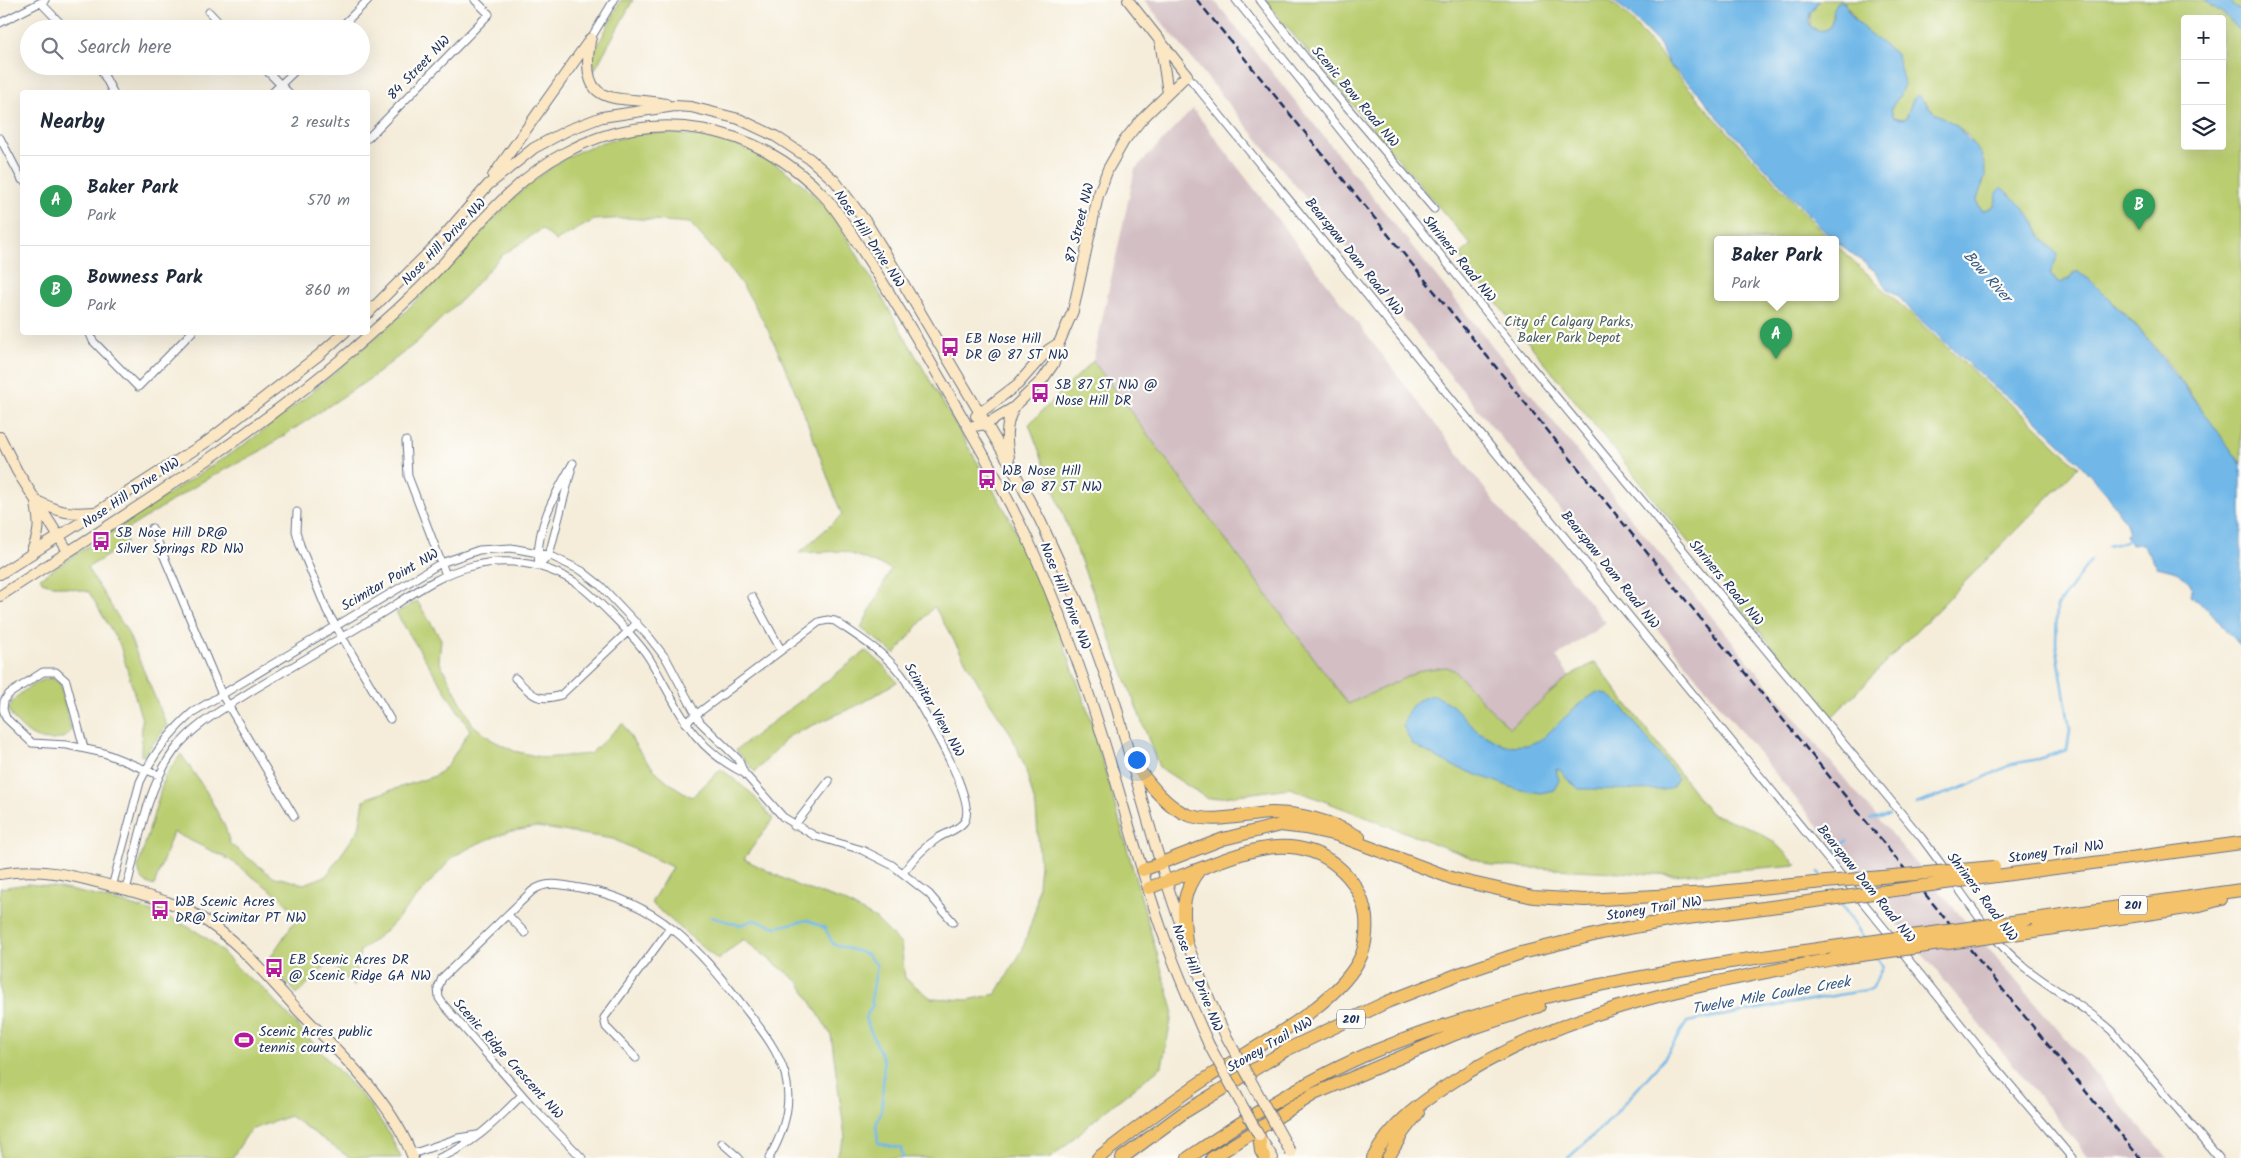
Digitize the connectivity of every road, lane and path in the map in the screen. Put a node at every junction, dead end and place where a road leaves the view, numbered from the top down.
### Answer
1 (368, 0) edge
2 (475, 0) edge
3 (614, 0) edge
4 (1128, 0) edge
5 (1236, 0) edge
6 (1260, 0) edge
7 (43, 2) edge
8 (209, 12) dead end
9 (58, 20) edge
10 (217, 20) edge
11 (347, 20) edge
12 (0, 24) edge
13 (591, 38) junction
14 (1159, 39) junction
15 (104, 75) edge
16 (271, 75) edge
17 (291, 75) edge
18 (1187, 75) junction
19 (281, 85) junction
20 (112, 90) edge
21 (275, 90) edge
22 (286, 90) edge
23 (1168, 93) junction
24 (675, 106) junction
25 (370, 136) edge
26 (0, 138) edge
27 (20, 176) edge
28 (488, 185) junction
29 (1434, 209) dead end
30 (370, 311) edge
31 (370, 333) edge
32 (90, 335) edge
33 (189, 335) edge
34 (342, 335) edge
35 (368, 335) edge
36 (1059, 343) junction
37 (1013, 408) junction
38 (979, 412) junction
39 (986, 424) junction
40 (968, 427) junction
41 (0, 437) edge
42 (406, 441) dead end
43 (1010, 464) junction
44 (36, 501) junction
45 (95, 512) junction
46 (297, 512) dead end
47 (152, 528) dead end
48 (59, 536) junction
49 (68, 551) junction
50 (537, 551) junction
51 (31, 554) junction
52 (549, 555) junction
53 (441, 563) junction
54 (539, 566) junction
55 (0, 574) edge
56 (446, 575) junction
57 (0, 596) edge
58 (752, 597) dead end
59 (637, 623) junction
60 (334, 627) junction
61 (627, 633) junction
62 (341, 638) junction
63 (781, 650) junction
64 (514, 678) dead end
65 (222, 695) junction
66 (228, 706) junction
67 (695, 715) junction
68 (390, 719) dead end
69 (685, 723) junction
70 (84, 748) junction
71 (1131, 760) junction
72 (146, 769) junction
73 (744, 773) junction
74 (159, 775) junction
75 (829, 781) dead end
76 (294, 816) dead end
77 (794, 826) junction
78 (2241, 843) edge
79 (1402, 861) junction
80 (1161, 863) junction
81 (1200, 869) junction
82 (1143, 870) junction
83 (1995, 871) junction
84 (903, 873) junction
85 (0, 874) edge
86 (1166, 881) junction
87 (112, 887) junction
88 (1149, 888) junction
89 (126, 890) junction
90 (2241, 891) edge
91 (508, 915) junction
92 (953, 922) dead end
93 (670, 928) junction
94 (525, 934) dead end
95 (1186, 942) junction
96 (1570, 991) junction
97 (636, 1058) dead end
98 (1441, 1090) junction
99 (522, 1095) junction
100 (477, 1135) junction
101 (1259, 1136) junction
102 (722, 1143) dead end
103 (413, 1156) edge
104 (1292, 1156) edge
105 (439, 1158) edge
106 (582, 1158) edge
107 (739, 1158) edge
108 (769, 1158) edge
109 (1098, 1158) edge
110 (1122, 1158) edge
111 (1188, 1158) edge
112 (1212, 1158) edge
113 (1265, 1158) edge
114 (1273, 1158) edge
115 (1373, 1158) edge
116 (1388, 1158) edge
117 (2072, 1158) edge
118 (2219, 1158) edge

1 - 11 street
2 - 25 street, 84 Street NW
3 - 13 street
4 - 14 main road, Bearspaw Dam Road NW
5 - 118 street, Shriners Road NW
6 - 29 street, Scenic Bow Road NW
7 - 9 street
7 - 12 street
8 - 10 street
13 - 24 main road
13 - 28 main road
14 - 18 main road, Bearspaw Dam Road NW
14 - 23 main road
15 - 20 street
16 - 19 street
17 - 19 street
18 - 23 main road, 87 Street NW
18 - 117 street, Bearspaw Dam Road NW
19 - 21 street
19 - 22 street
23 - 36 main road, 87 Street NW
24 - 28 main road, Nose Hill Drive NW
24 - 38 main road, Nose Hill Drive NW
26 - 27 street
28 - 30 main road, Nose Hill Drive NW
31 - 40 main road, Nose Hill Drive NW
32 - 33 street
34 - 45 main road, Nose Hill Drive NW
35 - 49 main road, Nose Hill Drive NW
36 - 37 main road, 87 Street NW
36 - 38 main road, 87 Street NW
37 - 39 main road, 87 Street NW
37 - 43 main road
38 - 39 main road, Nose Hill Drive NW
38 - 40 main road, 87 Street NW
39 - 40 main road, 87 Street NW
39 - 43 main road, Nose Hill Drive NW
40 - 82 main road, Nose Hill Drive NW
41 - 44 main road
42 - 53 street
43 - 71 main road, Nose Hill Drive NW
44 - 45 main road
44 - 48 main road
44 - 51 main road
45 - 48 main road, Nose Hill Drive NW
46 - 60 street
47 - 65 street
48 - 49 main road
48 - 51 main road, Nose Hill Drive NW
49 - 57 main road, Nose Hill Drive NW
50 - 52 street, Scimitar Point NW
50 - 52 street
50 - 53 street, Scimitar Point NW
50 - 54 street
51 - 55 main road, Nose Hill Drive NW
52 - 54 street
52 - 59 street, Scimitar Point NW
53 - 56 street
53 - 60 street, Scimitar Point NW
54 - 56 street, Scimitar Point NW
54 - 61 street, Scimitar Point NW
56 - 62 street, Scimitar Point NW
58 - 63 street
59 - 61 street
59 - 67 street, Scimitar Point NW
60 - 62 street
60 - 65 street, Scimitar Point NW
61 - 64 street
61 - 69 street, Scimitar Point NW
62 - 66 street, Scimitar Point NW
62 - 68 street
63 - 67 street, Scimitar View NW
63 - 84 street, Scimitar View NW
65 - 66 street
65 - 72 street, Scimitar Point NW
66 - 74 street, Scimitar Point NW
66 - 76 street
67 - 69 street, Scimitar View NW
67 - 73 street, Scimitar Point NW
69 - 73 street, Scimitar Point NW
70 - 70 street
70 - 72 street
71 - 79 highway
71 - 80 main road, Nose Hill Drive NW
72 - 74 street
72 - 87 street, Scimitar Point NW
73 - 77 street, Scimitar Point NW
74 - 89 street, Scimitar Point NW
75 - 77 street
77 - 84 street, Scimitar Point NW
78 - 83 highway, Stoney Trail NW / 201
79 - 80 highway
79 - 83 highway, bridge
80 - 82 highway
80 - 86 main road, Nose Hill Drive NW
81 - 86 highway
81 - 95 highway
81 - 109 highway
82 - 88 main road, Nose Hill Drive NW
83 - 110 highway, Stoney Trail NW / 201, bridge
84 - 92 street, Scimitar Point NW
85 - 87 main road
86 - 88 highway
86 - 95 main road, Nose Hill Drive NW
87 - 89 main road
88 - 101 main road, Nose Hill Drive NW, bridge
89 - 103 main road
90 - 96 highway, 201, bridge
90 - 98 highway, bridge
91 - 93 street, Scenic Ridge Crescent NW
91 - 94 street
91 - 99 street, Scenic Ridge Crescent NW
93 - 97 street
93 - 108 street, Scenic Ridge Crescent NW
95 - 104 main road, Nose Hill Drive NW, bridge
96 - 111 highway, 201
96 - 112 highway
98 - 115 highway
98 - 116 highway
99 - 100 street
99 - 106 street, Scenic Ridge Crescent NW
100 - 103 street
100 - 105 street
101 - 113 highway
101 - 114 main road, Nose Hill Drive NW
102 - 107 street

